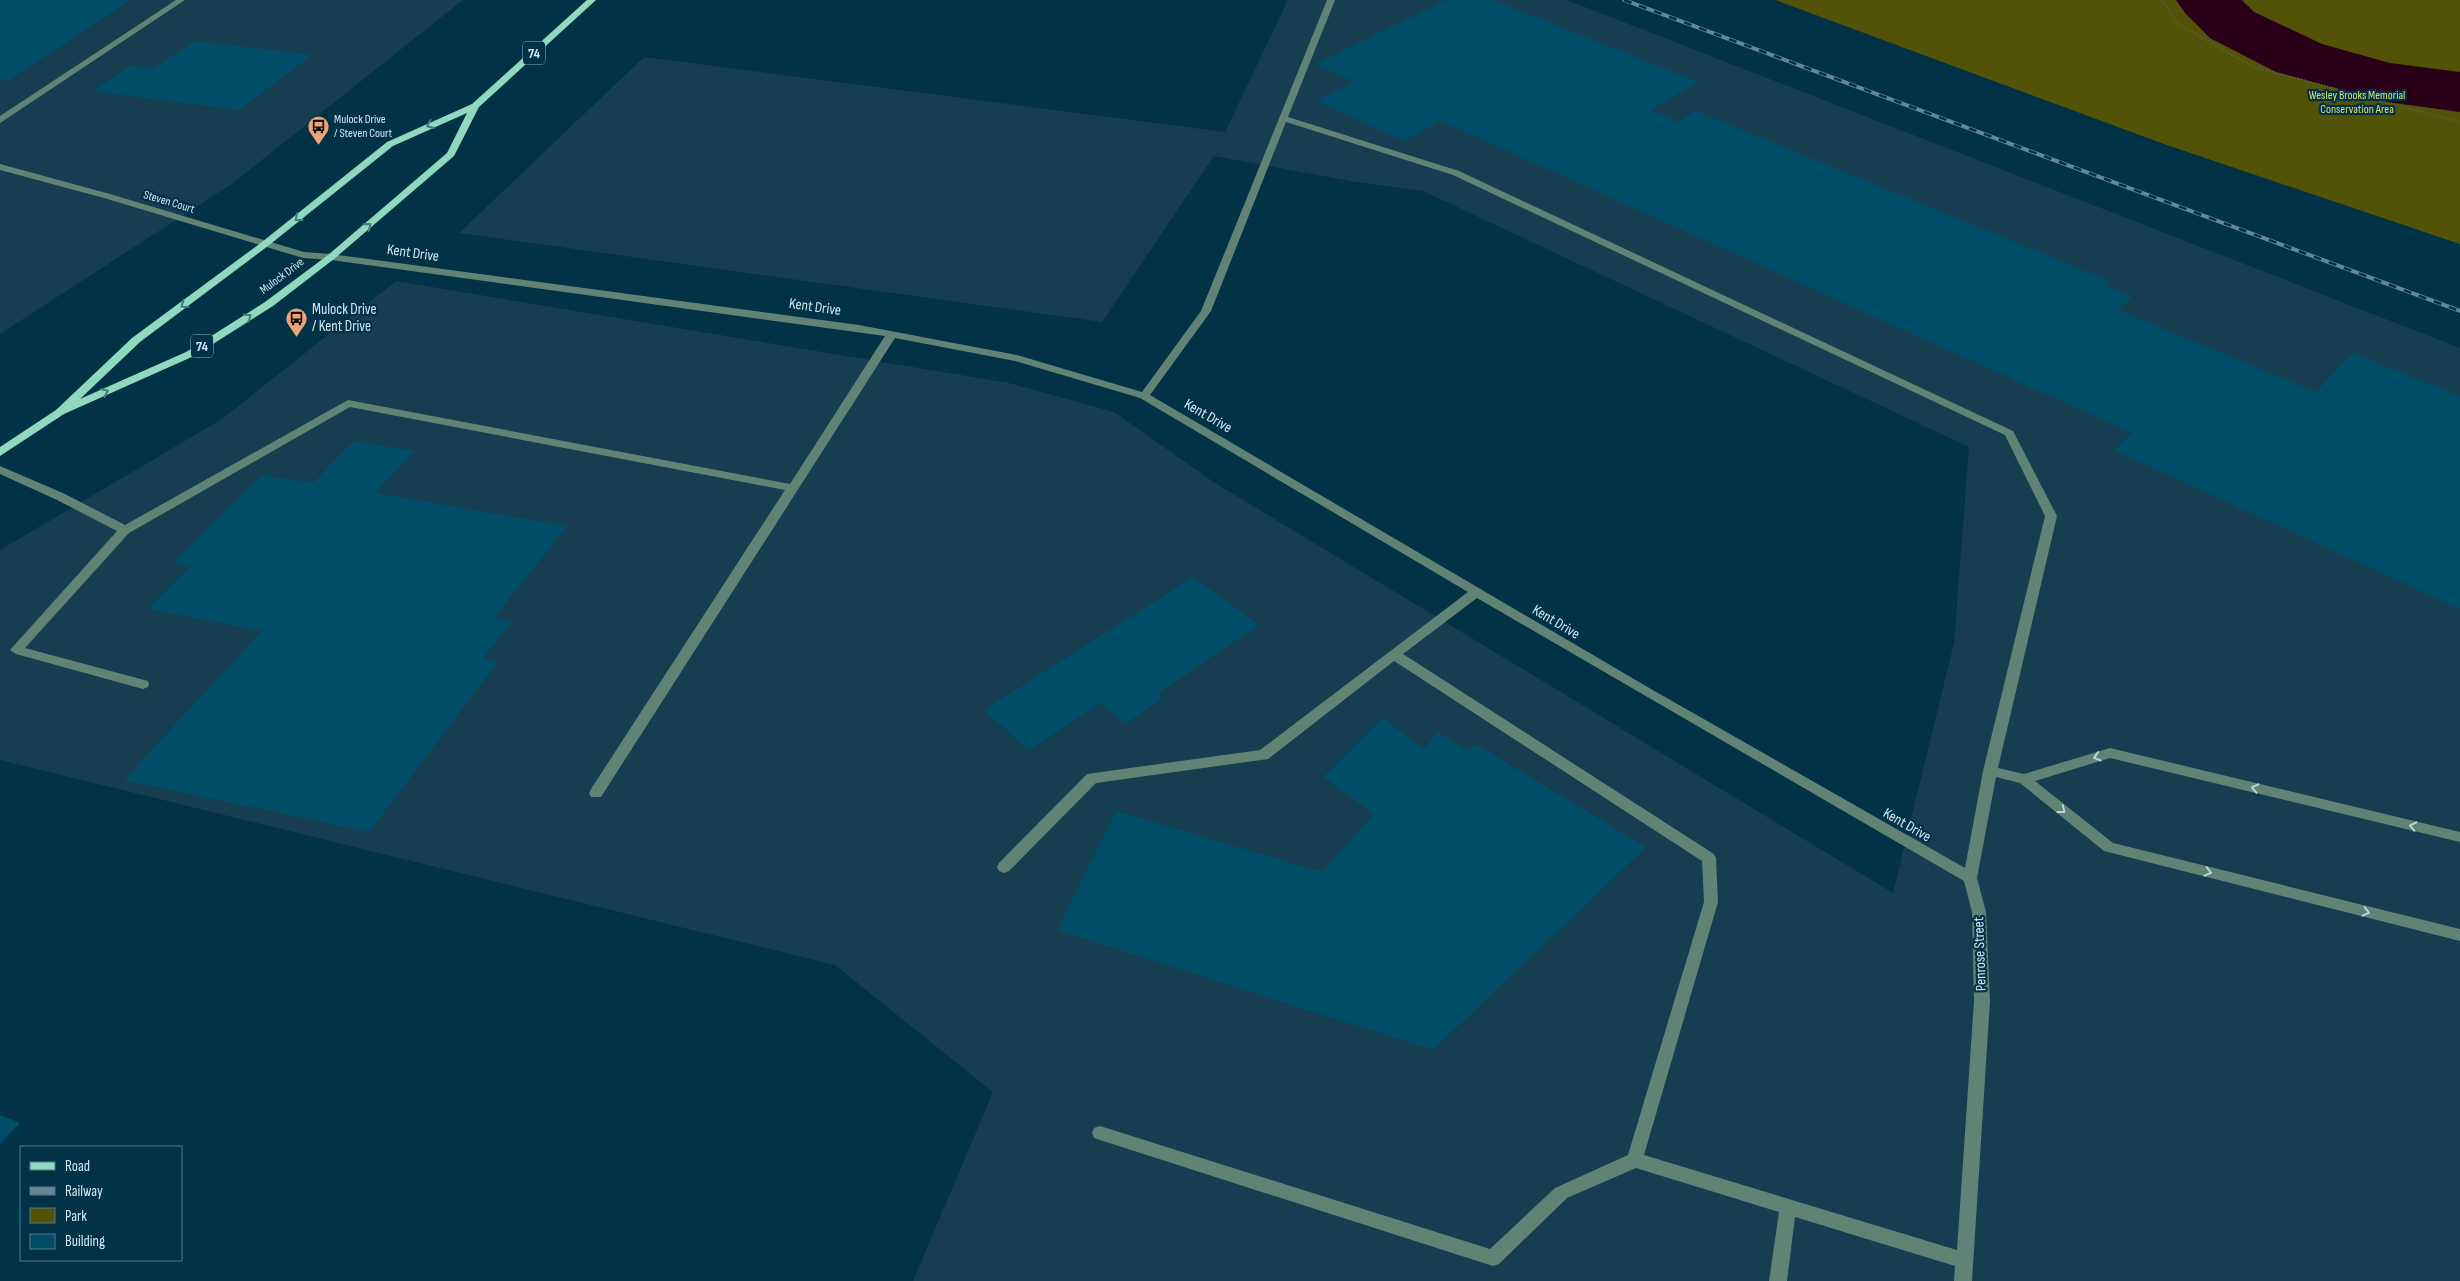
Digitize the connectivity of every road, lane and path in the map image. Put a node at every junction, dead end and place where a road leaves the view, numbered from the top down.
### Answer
1 (181, 0) edge
2 (592, 0) edge
3 (1331, 0) edge
4 (2162, 0) edge
5 (475, 106) junction
6 (1284, 118) junction
7 (0, 120) edge
8 (2460, 122) edge
9 (0, 167) edge
10 (265, 244) junction
11 (331, 257) junction
12 (892, 334) junction
13 (1144, 396) junction
14 (60, 412) junction
15 (0, 452) edge
16 (0, 470) edge
17 (792, 488) junction
18 (125, 530) junction
19 (1476, 592) junction
20 (1393, 654) junction
21 (143, 684) dead end
22 (1990, 771) junction
23 (2024, 779) junction
24 (596, 793) dead end
25 (2460, 837) edge
26 (1004, 867) dead end
27 (1970, 878) junction
28 (2460, 935) edge
29 (1100, 1133) dead end
30 (1635, 1160) junction
31 (1788, 1207) junction
32 (1965, 1261) junction
33 (1778, 1281) edge
34 (1963, 1281) edge

1 - 7 street
2 - 5 main road, Mulock Drive / 74
3 - 6 street
4 - 8 path
5 -> 10 main road, Mulock Drive / 74
11 -> 5 main road, Mulock Drive / 74
6 - 13 street
6 - 22 street, Penrose Street
9 - 10 street, Steven Court
10 - 11 street, Steven Court
10 -> 14 main road, Mulock Drive / 74
11 - 12 street, Kent Drive
14 -> 11 main road, Mulock Drive / 74
12 - 13 street, Kent Drive
12 - 17 street
13 - 19 street, Kent Drive
14 - 15 main road, Mulock Drive / 74
16 - 18 street
17 - 18 street
17 - 24 street
18 - 21 street
19 - 20 street
19 - 27 street, Kent Drive
20 - 26 street
20 - 30 street
22 - 23 street
22 - 27 street, Penrose Street
25 -> 23 street
23 -> 28 street
27 - 32 street, Penrose Street
29 - 30 street
30 - 31 street
31 - 32 street
31 - 33 street
32 - 34 street, Penrose Street

